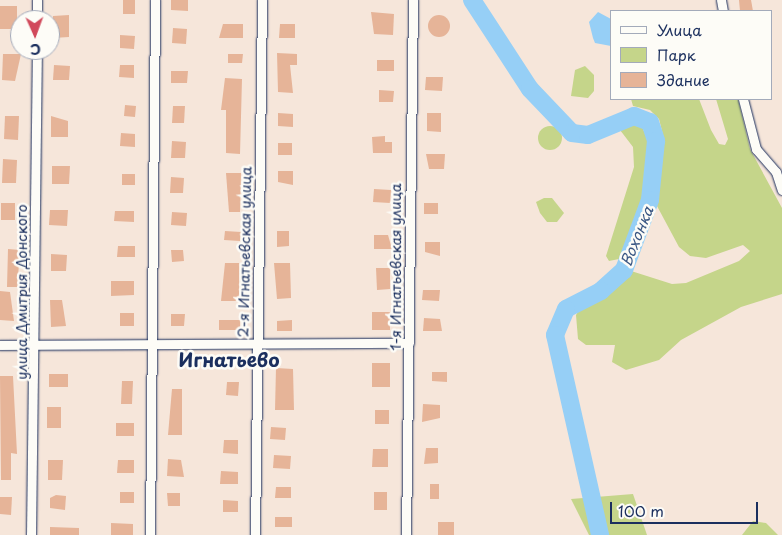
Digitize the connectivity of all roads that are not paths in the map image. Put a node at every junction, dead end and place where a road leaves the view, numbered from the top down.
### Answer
1 (155, 0) edge
2 (262, 0) edge
3 (413, 0) edge
4 (37, 60) edge
5 (743, 100) edge
6 (782, 190) edge
7 (409, 343) junction
8 (0, 345) edge
9 (36, 345) junction
10 (152, 345) junction
11 (257, 345) junction
12 (31, 535) edge
13 (150, 535) edge
14 (255, 535) edge
15 (406, 535) edge

1 - 10 street
2 - 11 street, 2-я Игнатьевская улица
3 - 7 street, 1-я Игнатьевская улица
4 - 9 street, улица Дмитрия Донского
5 - 6 street
7 - 11 street
7 - 15 street, 1-я Игнатьевская улица
8 - 9 street
9 - 10 street
9 - 12 street, улица Дмитрия Донского
10 - 11 street
10 - 13 street
11 - 14 street, 2-я Игнатьевская улица

